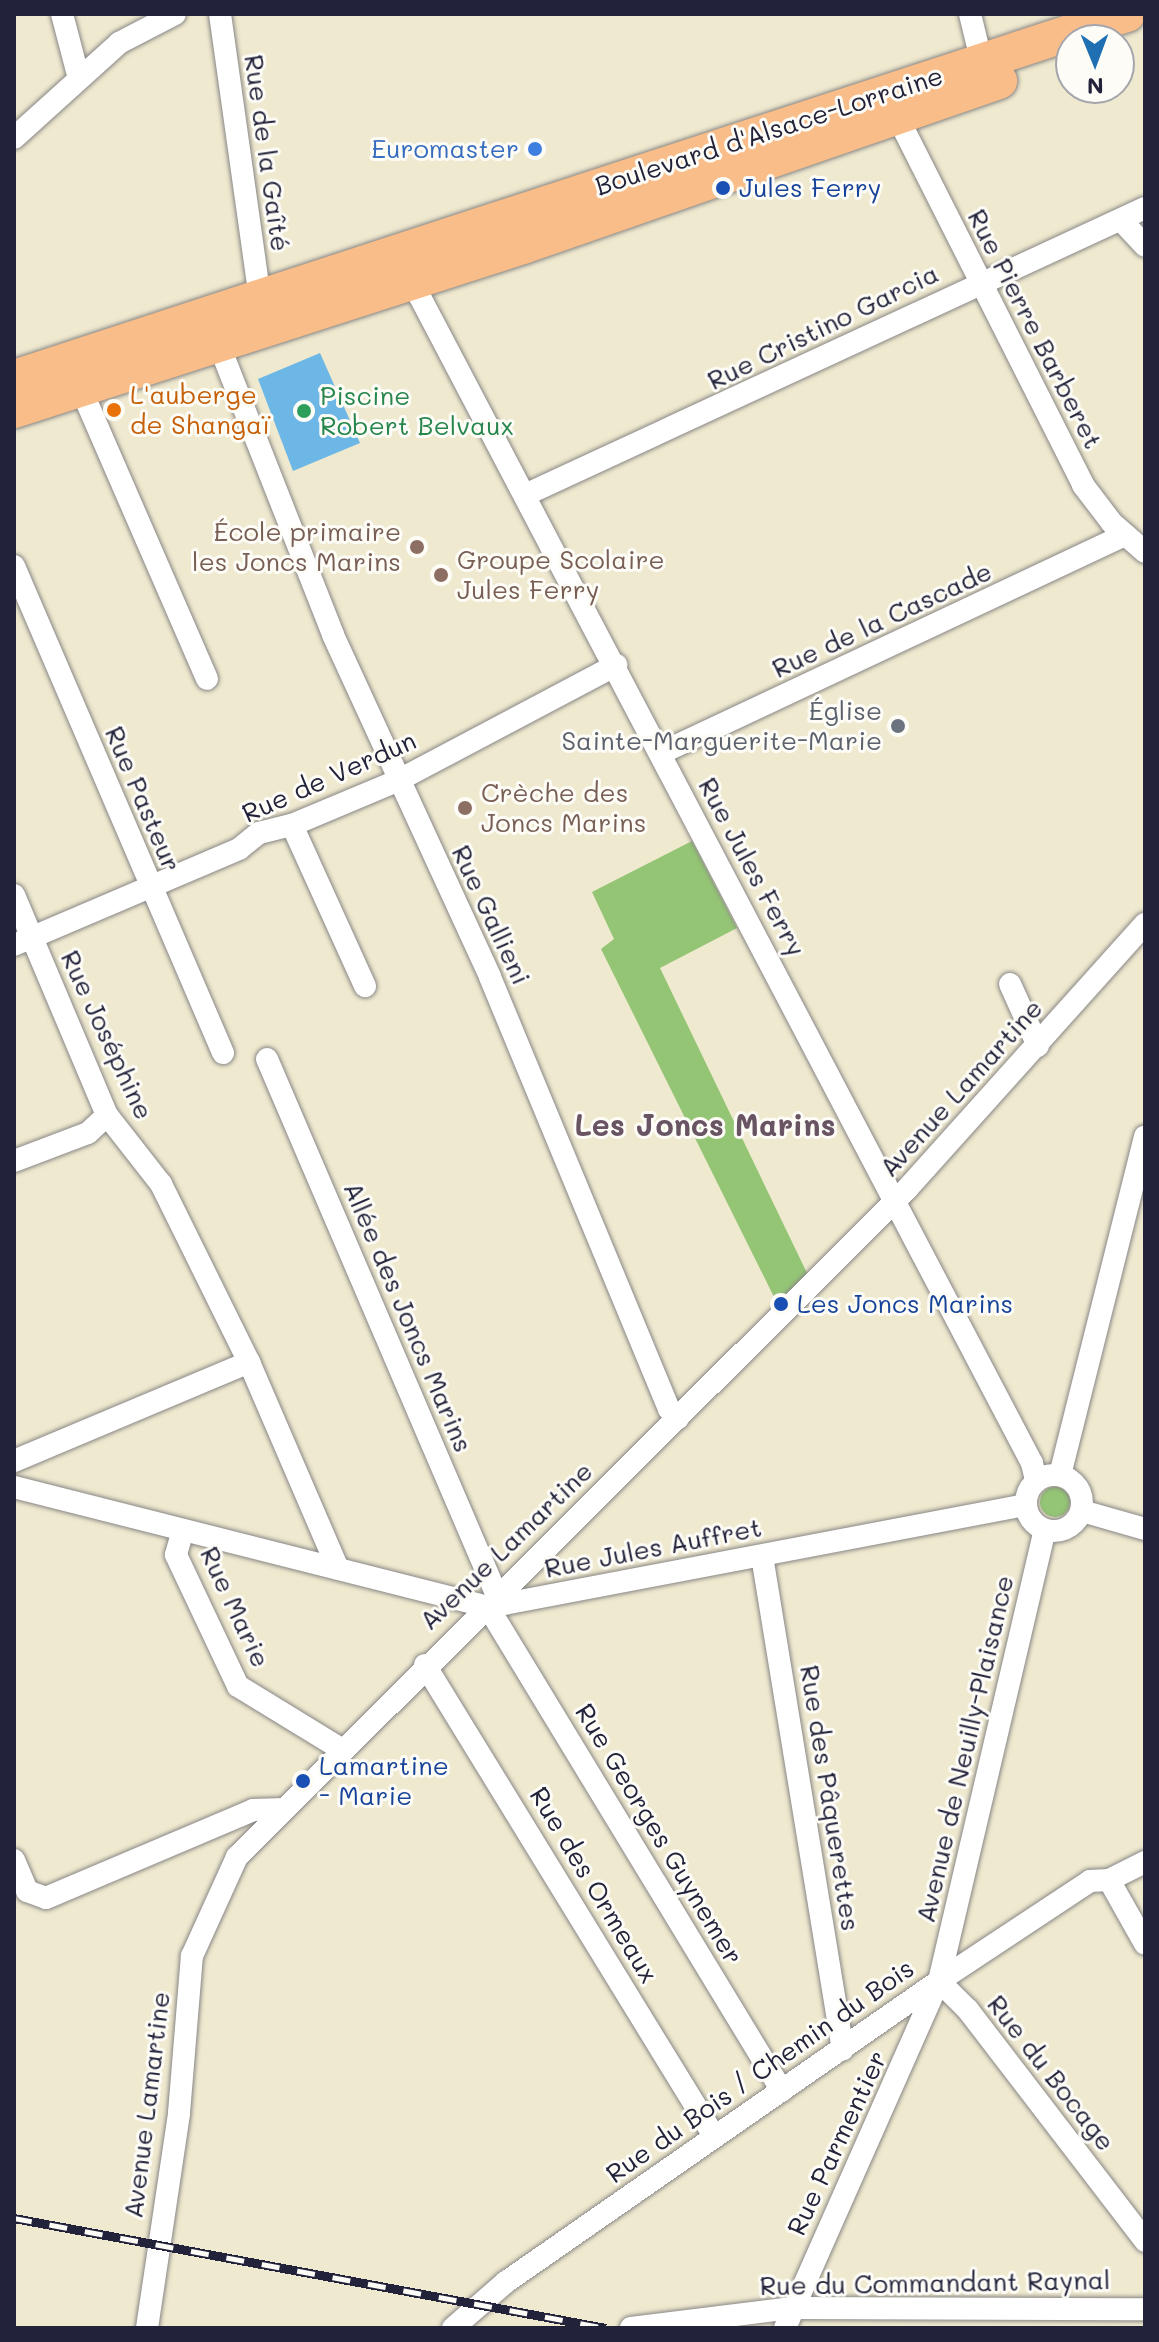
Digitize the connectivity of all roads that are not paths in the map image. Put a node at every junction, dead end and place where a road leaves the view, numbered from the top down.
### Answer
1 (62, 14) edge
2 (175, 14) edge
3 (220, 14) edge
4 (970, 14) edge
5 (1127, 14) edge
6 (1055, 60) edge
7 (985, 73) junction
8 (79, 79) junction
9 (897, 116) junction
10 (14, 138) edge
11 (1145, 208) edge
12 (1121, 220) junction
13 (1145, 246) edge
14 (412, 265) junction
15 (980, 283) junction
16 (239, 325) junction
17 (14, 378) edge
18 (81, 389) junction
19 (14, 410) edge
20 (525, 495) junction
21 (1125, 535) junction
22 (1145, 552) edge
23 (14, 566) edge
24 (616, 665) junction
25 (207, 679) dead end
26 (661, 753) junction
27 (399, 780) junction
28 (292, 825) junction
29 (150, 887) junction
30 (14, 895) edge
31 (1145, 924) edge
32 (22, 942) edge
33 (1010, 984) dead end
34 (365, 986) dead end
35 (1038, 1046) junction
36 (223, 1053) dead end
37 (267, 1059) dead end
38 (107, 1115) junction
39 (1145, 1137) edge
40 (14, 1161) edge
41 (895, 1202) junction
42 (249, 1362) junction
43 (678, 1419) junction
44 (14, 1461) edge
45 (1060, 1475) junction
46 (1036, 1481) junction
47 (14, 1487) edge
48 (1025, 1505) junction
49 (1082, 1511) junction
50 (1145, 1529) edge
51 (183, 1530) junction
52 (1045, 1530) junction
53 (762, 1556) junction
54 (338, 1569) junction
55 (493, 1603) junction
56 (425, 1665) junction
57 (341, 1749) junction
58 (284, 1809) junction
59 (14, 1860) edge
60 (1145, 1862) edge
61 (1109, 1880) junction
62 (1145, 1944) edge
63 (939, 1981) junction
64 (843, 2049) junction
65 (782, 2091) junction
66 (714, 2136) junction
67 (1145, 2241) edge
68 (1145, 2309) edge
69 (788, 2318) edge
70 (147, 2328) edge
71 (453, 2328) edge
72 (631, 2328) edge

1 - 8 street
2 - 8 street
3 - 16 street, Rue de la Gaîté
4 - 7 street
5 - 7 main road, Boulevard d'Alsace-Lorraine
6 - 7 main road, Boulevard d'Alsace-Lorraine
7 - 9 main road, Boulevard d'Alsace-Lorraine
7 - 14 main road, Boulevard d'Alsace-Lorraine
8 - 10 street
9 - 14 main road, Boulevard d'Alsace-Lorraine
9 - 15 street, Rue Pierre Barberet
11 - 12 street, Rue Cristino Garcia
12 - 13 street
12 - 15 street, Rue Cristino Garcia
14 - 16 main road, Boulevard d'Alsace-Lorraine
14 - 20 street, Rue Jules Ferry
15 - 20 street, Rue Cristino Garcia
15 - 21 street, Rue Pierre Barberet
16 - 17 main road, Boulevard d'Alsace-Lorraine
16 - 18 main road, Boulevard d'Alsace-Lorraine
16 - 27 street, Rue Gallieni
18 - 19 main road, Boulevard d'Alsace-Lorraine
18 - 25 street
20 - 24 street, Rue Jules Ferry
21 - 22 street, Rue Pierre Barberet
21 - 26 street, Rue de la Cascade
23 - 29 street, Rue Pasteur
24 - 26 street, Rue Jules Ferry
24 - 27 street, Rue de Verdun
26 - 41 street, Rue Jules Ferry
27 - 28 street, Rue de Verdun
27 - 43 street, Rue Gallieni
28 - 29 street, Rue de Verdun
28 - 34 street
29 - 32 street, Rue de Verdun
29 - 36 street, Rue Pasteur
30 - 32 street, Rue Joséphine
31 - 35 street, Avenue Lamartine
32 - 38 street, Rue Joséphine
33 - 35 street
35 - 41 street, Avenue Lamartine
37 - 55 street, Allée des Joncs Marins
38 - 40 street
38 - 42 street, Rue Joséphine
39 - 45 street
41 - 43 street, Avenue Lamartine
41 - 46 street, Rue Jules Ferry
42 - 44 street
42 - 54 street, Rue Joséphine
43 - 55 street, Avenue Lamartine
45 - 46 street
45 - 49 street
46 - 48 street
47 - 51 street, Rue Jules Auffret
48 - 52 street
48 - 53 street, Rue Jules Auffret
49 - 50 street
49 - 52 street
51 - 54 street, Rue Jules Auffret
51 - 57 street, Rue Marie
52 - 63 street, Avenue de Neuilly-Plaisance
53 - 55 street, Rue Jules Auffret
53 - 64 street, Rue des Pâquerettes
54 - 55 street, Rue Jules Auffret
55 - 56 street, Avenue Lamartine
55 - 65 street, Rue Georges Guynemer
56 - 57 street, Avenue Lamartine
56 - 66 street, Rue des Ormeaux
57 - 58 street, Avenue Lamartine
58 - 59 street
58 - 70 street, Avenue Lamartine
60 - 61 street, Rue du Bois / Chemin du Bois
61 - 62 street
61 - 63 street, Rue du Bois / Chemin du Bois
63 - 64 street, Rue du Bois / Chemin du Bois
63 - 67 street, Rue du Bocage
63 - 69 street, Rue Parmentier
64 - 65 street, Rue du Bois / Chemin du Bois
65 - 66 street, Rue du Bois / Chemin du Bois
66 - 71 street, Rue du Bois / Chemin du Bois
68 - 69 street, Rue du Commandant Raynal
69 - 72 street, Rue du Commandant Raynal

